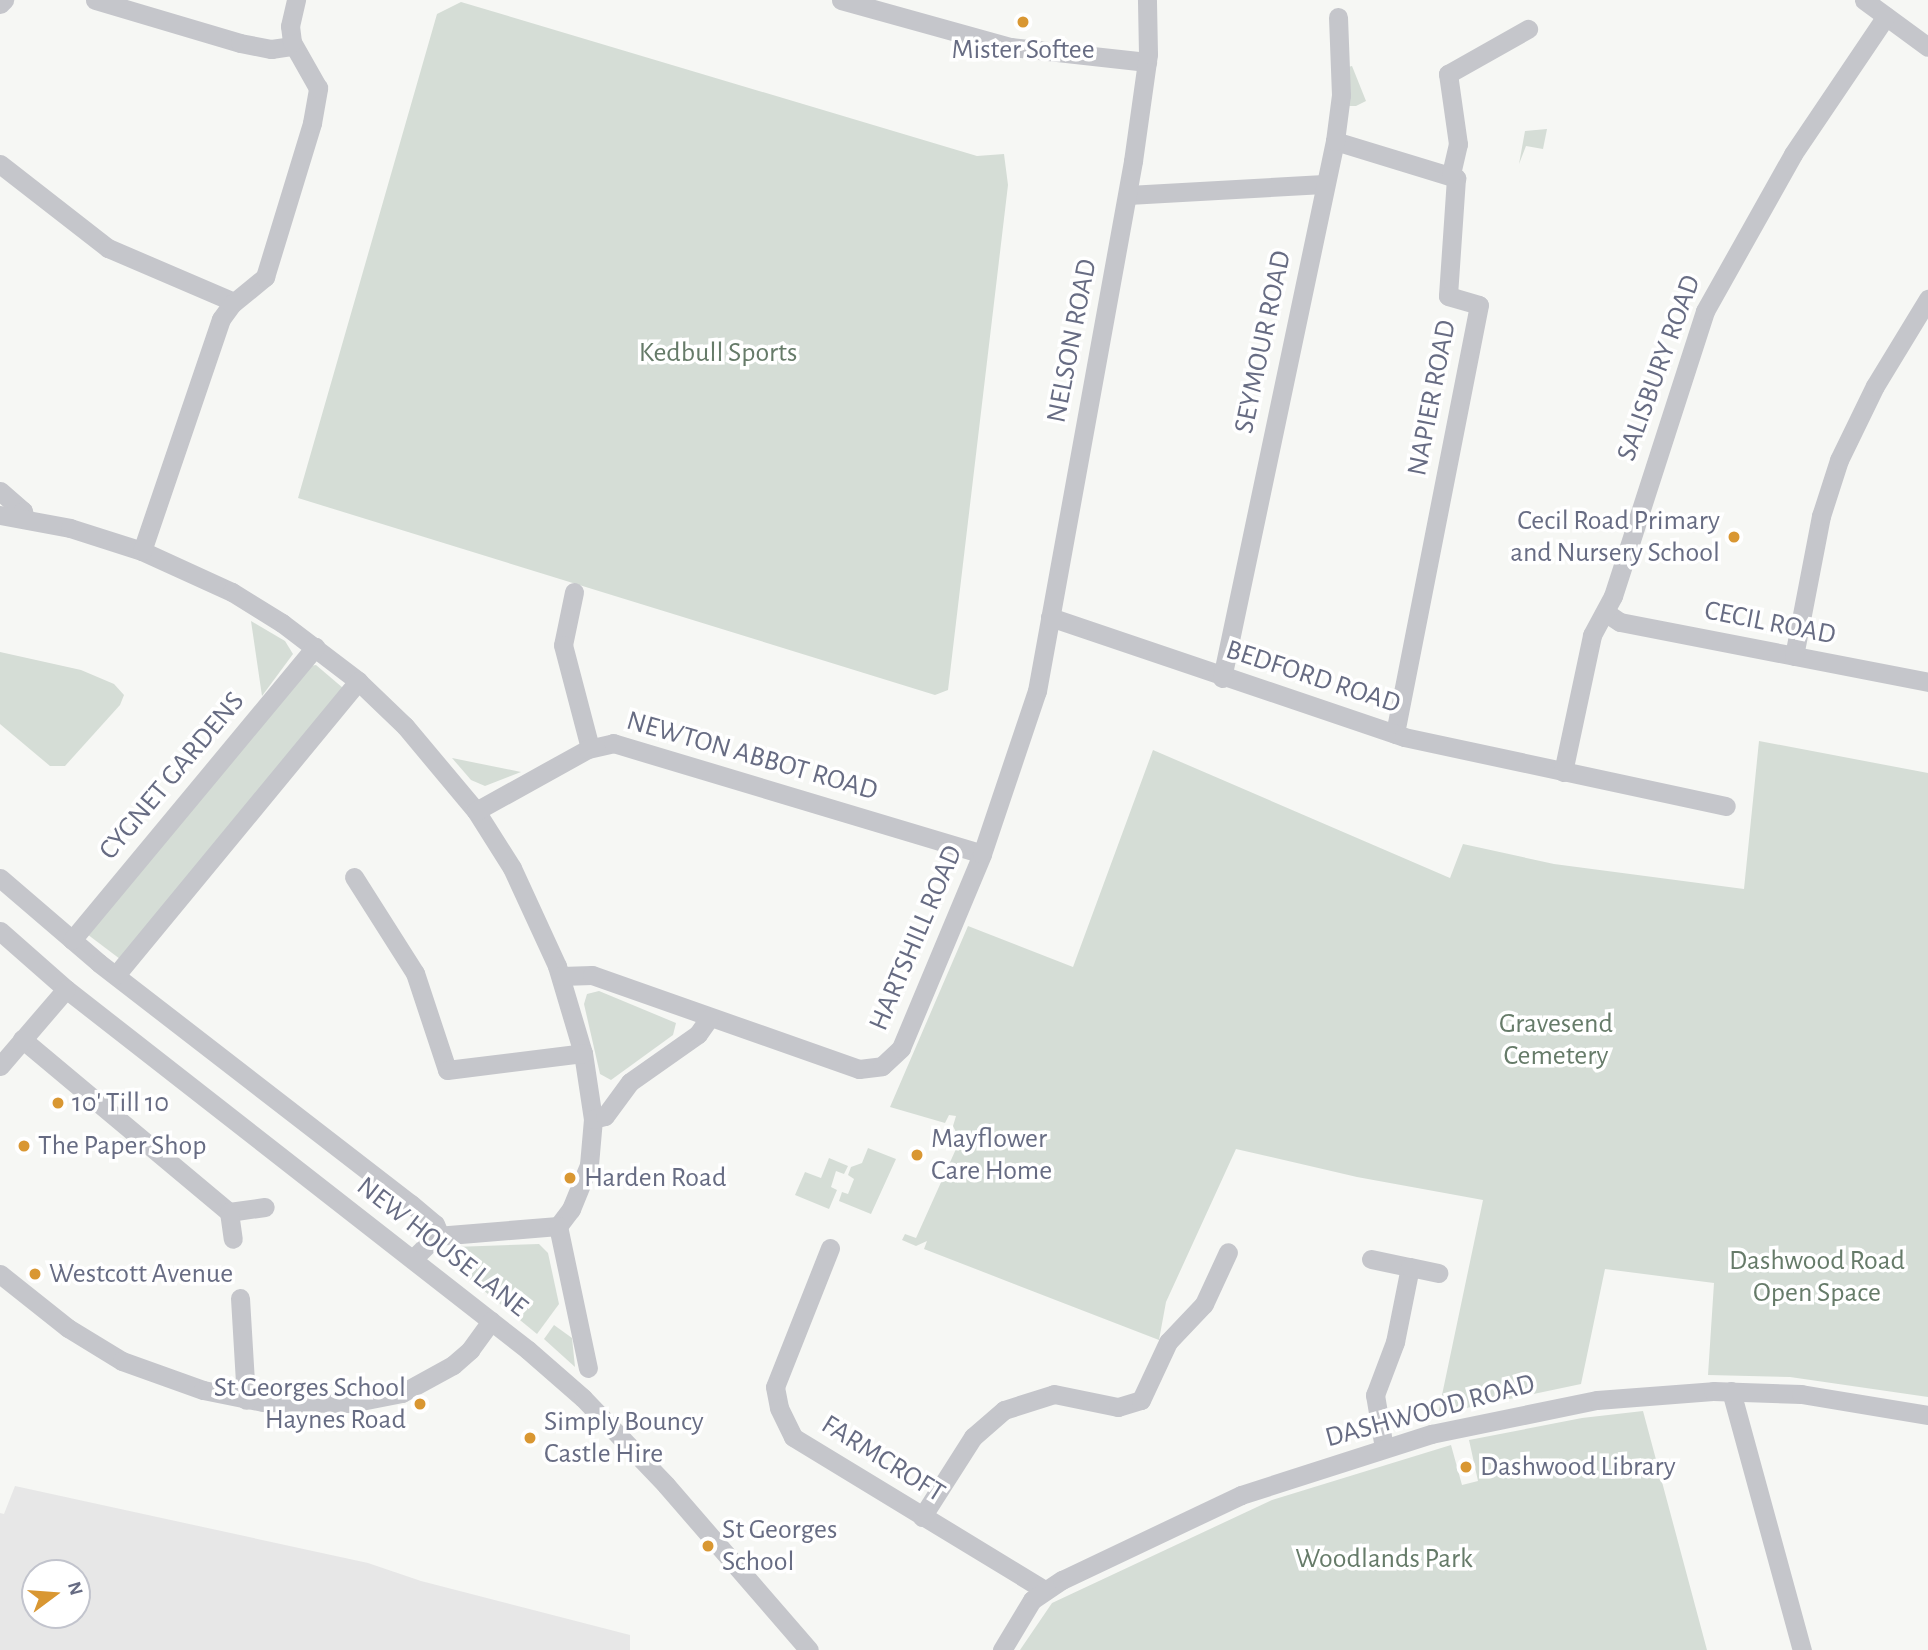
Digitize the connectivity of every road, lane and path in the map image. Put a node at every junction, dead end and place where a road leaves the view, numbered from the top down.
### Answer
1 (4, 0) edge
2 (95, 0) edge
3 (296, 0) edge
4 (841, 0) edge
5 (1147, 0) edge
6 (1864, 0) edge
7 (0, 4) edge
8 (878, 5) edge
9 (1886, 16) junction
10 (1338, 17) dead end
11 (1528, 29) dead end
12 (293, 46) junction
13 (1928, 47) edge
14 (1147, 62) junction
15 (1335, 141) junction
16 (0, 164) edge
17 (1451, 174) junction
18 (1324, 184) junction
19 (1128, 195) junction
20 (1928, 299) edge
21 (234, 302) junction
22 (0, 491) edge
23 (0, 515) edge
24 (25, 519) junction
25 (142, 551) junction
26 (574, 592) dead end
27 (1605, 612) junction
28 (1050, 617) junction
29 (315, 647) junction
30 (1794, 656) junction
31 (1222, 678) junction
32 (358, 681) junction
33 (1928, 682) edge
34 (1037, 691) joint
35 (1395, 734) junction
36 (590, 748) junction
37 (1563, 772) junction
38 (1726, 806) dead end
39 (476, 811) junction
40 (982, 854) junction
41 (354, 877) dead end
42 (0, 878) edge
43 (0, 932) edge
44 (72, 940) junction
45 (116, 975) junction
46 (561, 976) junction
47 (66, 989) junction
48 (709, 1018) junction
49 (22, 1039) junction
50 (583, 1053) junction
51 (0, 1066) edge
52 (593, 1119) junction
53 (265, 1207) dead end
54 (229, 1212) junction
55 (558, 1226) junction
56 (440, 1236) junction
57 (233, 1238) dead end
58 (830, 1248) dead end
59 (1228, 1252) dead end
60 (413, 1259) junction
61 (1371, 1259) dead end
62 (1410, 1268) junction
63 (1438, 1272) dead end
64 (0, 1275) edge
65 (240, 1298) dead end
66 (491, 1321) junction
67 (588, 1368) dead end
68 (1731, 1391) junction
69 (246, 1400) junction
70 (1928, 1415) edge
71 (1384, 1448) junction
72 (922, 1517) junction
73 (1045, 1590) junction
74 (809, 1650) edge
75 (1002, 1650) edge
76 (1802, 1650) edge

1 - 7 street
2 - 12 street
3 - 12 street
4 - 8 street
5 - 14 street, NELSON ROAD
6 - 9 street
8 - 14 street
9 - 13 street
9 - 27 street, SALISBURY ROAD
10 - 15 street, SEYMOUR ROAD
11 - 17 street
12 - 21 street
14 - 19 street, NELSON ROAD
15 - 17 street
15 - 18 street, SEYMOUR ROAD
16 - 21 street
17 - 35 street, NAPIER ROAD
18 - 19 street
18 - 31 street, SEYMOUR ROAD
19 - 28 street, NELSON ROAD
20 - 30 street
21 - 25 street
22 - 24 street
23 - 24 street
24 - 25 street
25 - 29 street
26 - 36 street
27 - 30 street, CECIL ROAD
27 - 37 street, SALISBURY ROAD
28 - 31 street, BEDFORD ROAD
28 - 34 street, NELSON ROAD
29 - 32 street
29 - 44 street, CYGNET GARDENS
30 - 33 street, CECIL ROAD
31 - 35 street, BEDFORD ROAD
32 - 39 street
32 - 45 street
34 - 40 street, HARTSHILL ROAD
35 - 37 street, BEDFORD ROAD
36 - 39 street, NEWTON ABBOT ROAD
36 - 40 street, NEWTON ABBOT ROAD
37 - 38 street, BEDFORD ROAD
39 - 46 street
40 - 48 street, HARTSHILL ROAD
41 - 50 street
42 - 44 street, NEW HOUSE LANE
43 - 47 street, NEW HOUSE LANE
44 - 45 street, NEW HOUSE LANE
45 - 56 street, NEW HOUSE LANE
46 - 48 street, HARTSHILL ROAD
46 - 50 street
47 - 49 street
47 - 60 street, NEW HOUSE LANE
48 - 52 street
49 - 51 street
49 - 54 street
50 - 52 street
52 - 55 street
53 - 54 street
54 - 57 street
55 - 56 street
55 - 67 street, NEW HOUSE LANE
56 - 60 street
58 - 72 street, FARMCROFT
59 - 72 street
60 - 66 street, NEW HOUSE LANE
61 - 62 street
62 - 63 street
62 - 71 street
64 - 69 street
65 - 69 street
66 - 69 street
66 - 74 street, NEW HOUSE LANE
68 - 70 street, DASHWOOD ROAD
68 - 71 street, DASHWOOD ROAD
68 - 76 street
71 - 73 street, DASHWOOD ROAD
72 - 73 street, FARMCROFT
73 - 75 street, DASHWOOD ROAD

